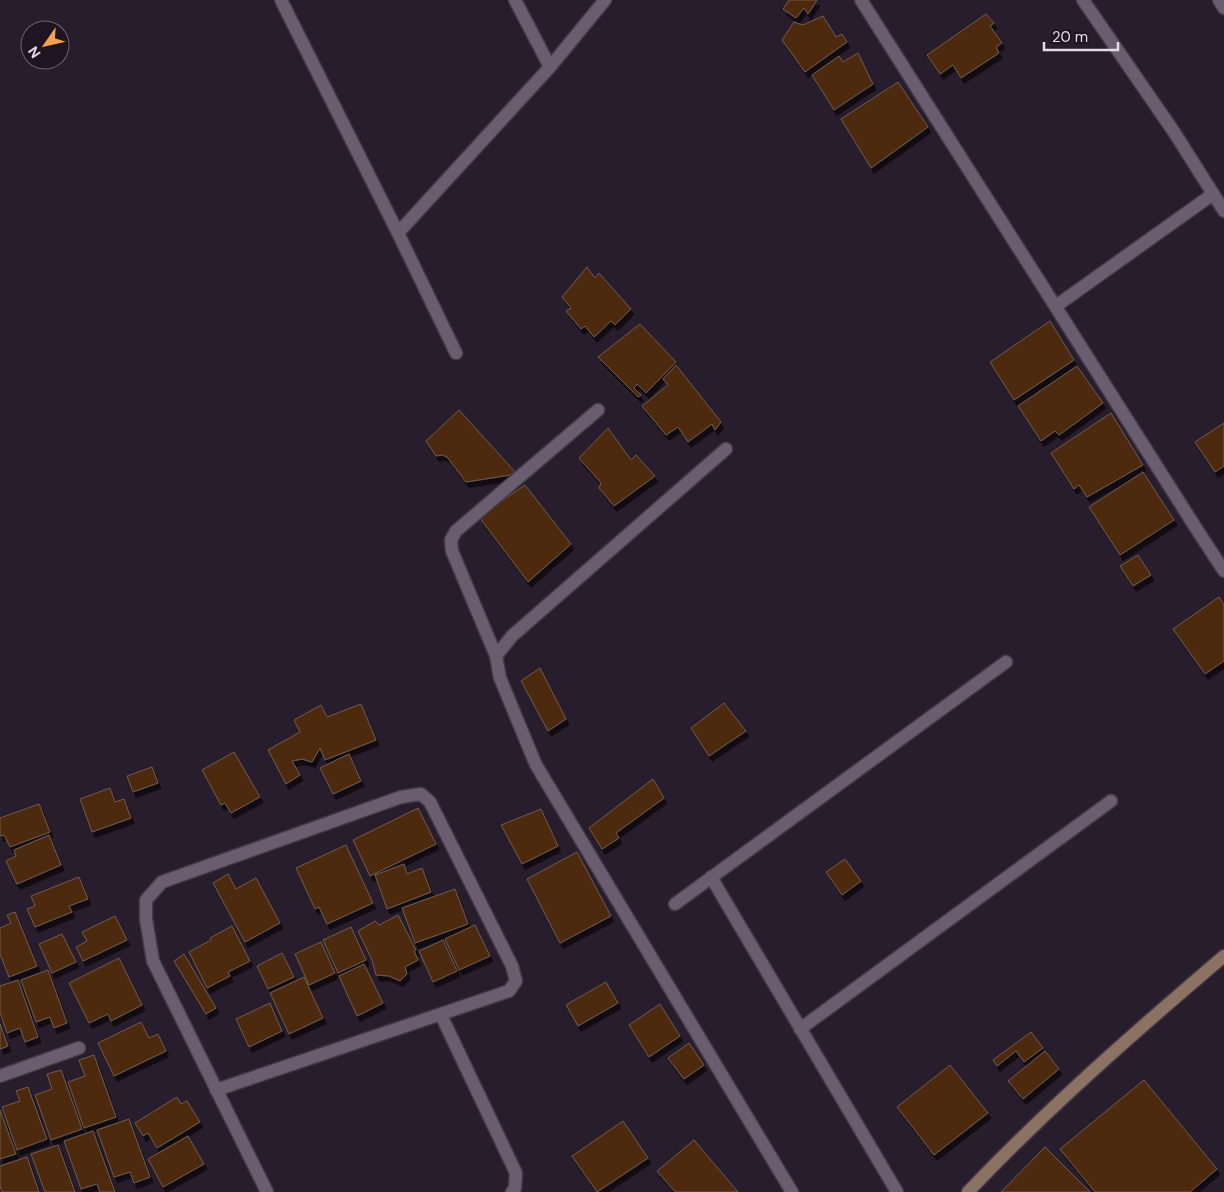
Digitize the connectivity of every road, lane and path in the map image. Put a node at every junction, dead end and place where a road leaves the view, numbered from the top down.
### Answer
1 (281, 0) edge
2 (515, 0) edge
3 (605, 0) edge
4 (861, 0) edge
5 (1083, 0) edge
6 (1219, 0) edge
7 (1224, 8) edge
8 (550, 67) junction
9 (1213, 194) junction
10 (1224, 211) edge
11 (398, 233) junction
12 (1056, 306) junction
13 (456, 353) dead end
14 (598, 410) dead end
15 (726, 449) dead end
16 (1224, 571) edge
17 (496, 656) junction
18 (1006, 662) dead end
19 (1111, 800) dead end
20 (711, 877) junction
21 (675, 904) dead end
22 (1224, 956) edge
23 (441, 1015) junction
24 (800, 1029) junction
25 (79, 1048) dead end
26 (0, 1076) edge
27 (216, 1090) junction
28 (267, 1192) edge
29 (512, 1192) edge
30 (792, 1192) edge
31 (897, 1192) edge
32 (968, 1192) edge

1 - 11 street
2 - 8 street
3 - 8 street
4 - 12 street
5 - 9 street
6 - 7 street
8 - 11 street
9 - 10 street
9 - 12 street
11 - 13 street
12 - 16 street
14 - 17 street
15 - 17 street
17 - 30 street
18 - 20 street
19 - 24 street
20 - 21 street
20 - 24 street
22 - 32 main road
23 - 27 street
23 - 27 street
23 - 29 street
24 - 31 street
25 - 26 street
27 - 28 street

